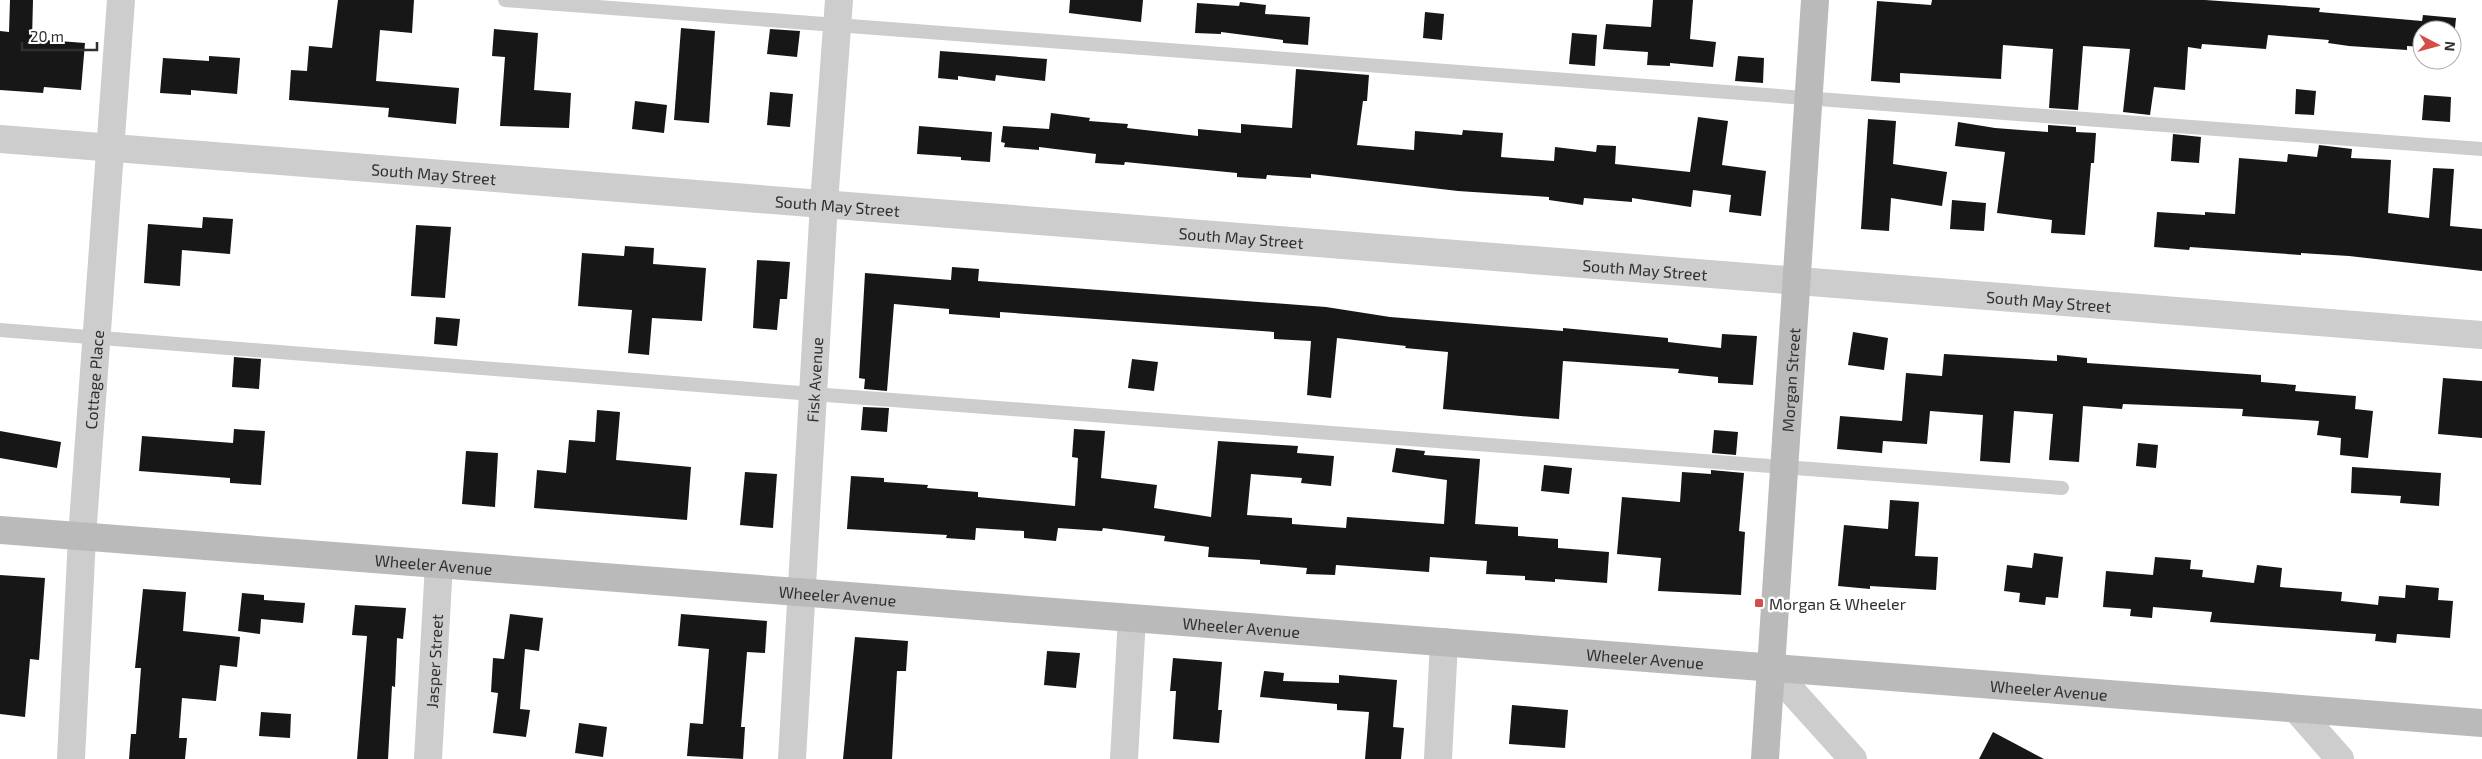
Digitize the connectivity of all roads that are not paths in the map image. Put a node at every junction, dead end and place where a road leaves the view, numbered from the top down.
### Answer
1 (121, 0) edge
2 (505, 0) edge
3 (1815, 0) edge
4 (838, 13) edge
5 (1809, 98) junction
6 (0, 139) edge
7 (110, 147) junction
8 (2482, 149) edge
9 (824, 203) junction
10 (1797, 281) junction
11 (0, 330) edge
12 (2482, 335) edge
13 (96, 337) junction
14 (813, 394) junction
15 (1784, 467) junction
16 (2062, 488) dead end
17 (0, 530) edge
18 (82, 537) junction
19 (439, 564) junction
20 (802, 592) junction
21 (1132, 618) junction
22 (1444, 642) junction
23 (1771, 668) junction
24 (2296, 709) junction
25 (2482, 723) edge
26 (71, 759) edge
27 (428, 759) edge
28 (792, 759) edge
29 (1124, 759) edge
30 (1438, 759) edge
31 (1765, 759) edge
32 (1853, 759) edge
33 (2340, 759) edge

1 - 7 street, Cottage Place
2 - 4 lane
3 - 5 street, Morgan Street
4 - 5 lane
4 - 9 street, Fisk Avenue
5 - 8 lane
5 - 10 street, Morgan Street
6 - 7 street, South May Street
7 - 9 street, South May Street
7 - 13 street, Cottage Place
9 - 10 street, South May Street
9 - 14 street, Fisk Avenue
10 - 12 street, South May Street
10 - 15 street, Morgan Street
11 - 13 lane
13 - 14 lane
13 - 18 street, Cottage Place
14 - 15 lane
14 - 20 street, Fisk Avenue
15 - 16 lane
15 - 23 street, Morgan Street
17 - 18 street, Wheeler Avenue
18 - 19 street, Wheeler Avenue
18 - 26 street, Cottage Place
19 - 20 street, Wheeler Avenue
19 - 27 street, Jasper Street
20 - 21 street, Wheeler Avenue
20 - 28 street, Fisk Avenue
21 - 22 street, Wheeler Avenue
21 - 29 street
22 - 23 street, Wheeler Avenue
22 - 30 street
23 - 24 street, Wheeler Avenue
23 - 31 street, Morgan Street
23 - 32 street
24 - 25 street, Wheeler Avenue
24 - 33 street

